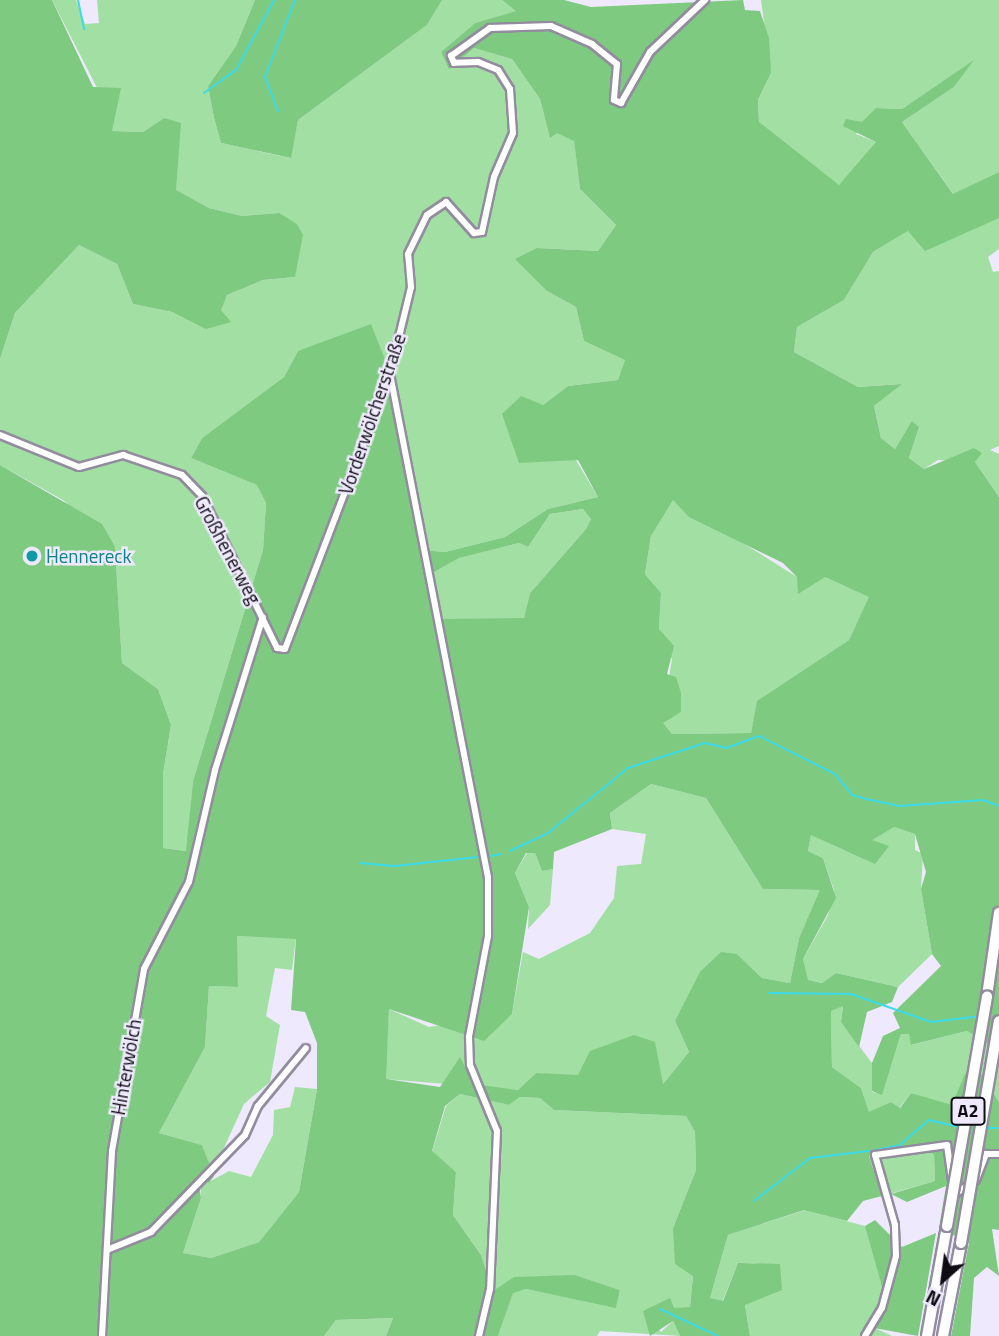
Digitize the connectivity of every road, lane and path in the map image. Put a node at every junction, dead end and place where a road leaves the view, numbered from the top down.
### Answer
1 (705, 0) edge
2 (390, 374) junction
3 (0, 435) edge
4 (263, 617) junction
5 (999, 913) edge
6 (999, 1021) edge
7 (306, 1048) dead end
8 (999, 1154) edge
9 (107, 1250) junction
10 (102, 1336) edge
11 (479, 1336) edge
12 (865, 1336) edge
13 (926, 1336) edge
14 (943, 1336) edge

1 - 2 street, Vorderwölcherstraße
2 - 4 street, Vorderwölcherstraße
2 - 11 street
3 - 4 street, Großhenerweg
4 - 9 street, Hinterwölch
5 - 13 highway, A2, bridge
6 - 14 highway, A2, bridge
7 - 9 street
8 - 12 street
9 - 10 street, Hinterwölch

